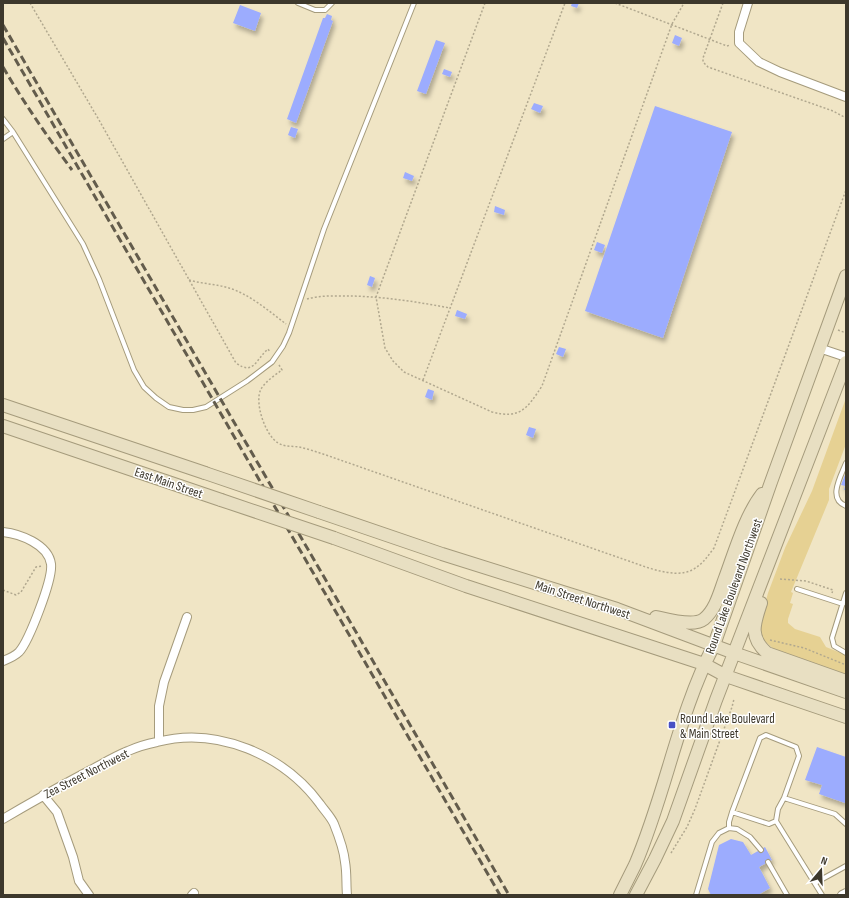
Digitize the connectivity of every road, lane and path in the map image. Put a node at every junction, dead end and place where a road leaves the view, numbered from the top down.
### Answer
1 (30, 3) edge
2 (298, 3) edge
3 (332, 3) edge
4 (414, 3) edge
5 (485, 3) edge
6 (565, 3) edge
7 (615, 3) edge
8 (684, 3) edge
9 (723, 3) edge
10 (748, 3) edge
11 (672, 24) junction
12 (709, 39) junction
13 (740, 43) junction
14 (846, 97) edge
15 (846, 118) edge
16 (3, 119) edge
17 (13, 132) junction
18 (3, 139) edge
19 (846, 190) edge
20 (846, 276) edge
21 (189, 280) junction
22 (376, 297) junction
23 (300, 302) junction
24 (451, 308) junction
25 (291, 328) junction
26 (838, 330) dead end
27 (846, 333) edge
28 (819, 348) junction
29 (846, 357) edge
30 (275, 358) junction
31 (846, 362) edge
32 (422, 380) junction
33 (3, 405) edge
34 (3, 426) edge
35 (846, 463) edge
36 (771, 482) junction
37 (846, 506) edge
38 (319, 512) joint
39 (3, 532) edge
40 (334, 538) joint
41 (769, 563) junction
42 (51, 564) junction
43 (780, 579) dead end
44 (797, 588) dead end
45 (3, 590) edge
46 (846, 593) edge
47 (830, 599) junction
48 (843, 604) junction
49 (187, 617) dead end
50 (642, 618) junction
51 (765, 636) dead end
52 (714, 644) junction
53 (734, 653) junction
54 (846, 653) edge
55 (3, 662) edge
56 (704, 664) junction
57 (846, 665) edge
58 (726, 676) junction
59 (846, 681) edge
60 (846, 692) edge
61 (734, 699) dead end
62 (846, 717) edge
63 (159, 741) junction
64 (43, 795) junction
65 (784, 798) junction
66 (732, 812) junction
67 (3, 820) edge
68 (776, 821) junction
69 (846, 824) edge
70 (729, 828) junction
71 (761, 850) dead end
72 (670, 855) dead end
73 (768, 862) dead end
74 (846, 866) edge
75 (815, 883) junction
76 (846, 893) edge
77 (88, 895) edge
78 (347, 895) edge
79 (620, 895) edge
80 (636, 895) edge
81 (696, 895) edge
82 (787, 895) edge
83 (822, 895) edge
84 (842, 895) edge

1 - 21 path
2 - 3 lane
4 - 23 lane
5 - 22 path
6 - 24 path
7 - 11 path
8 - 11 path
9 - 12 path
10 - 13 street
11 - 12 path
11 - 32 path
12 - 13 path
12 - 15 path
13 - 14 street
16 - 17 lane
17 - 18 lane
17 - 30 lane
19 - 30 path
20 - 28 main road, Round Lake Boulevard Northwest
21 - 25 path
21 - 30 path
22 - 23 path
22 - 24 path
22 - 32 path
23 - 25 lane
24 - 32 path
25 - 30 lane
26 - 27 path
28 - 29 street
28 - 36 main road, Round Lake Boulevard Northwest
31 - 41 main road, Round Lake Boulevard Northwest
33 - 38 main road, East Main Street, bridge
34 - 40 main road, East Main Street, bridge
35 - 37 lane
36 - 50 main road
36 - 52 main road, Round Lake Boulevard Northwest
38 - 50 main road, Main Street Northwest
39 - 42 street
40 - 56 main road, Main Street Northwest
41 - 53 main road, Round Lake Boulevard Northwest
41 - 59 main road
42 - 45 path
42 - 55 street
43 - 47 path
44 - 47 lane
46 - 48 lane
47 - 48 lane
48 - 54 lane
49 - 63 street
50 - 52 main road, Main Street Northwest
51 - 57 path
52 - 53 main road, Main Street Northwest
52 - 56 main road, Round Lake Boulevard Northwest
53 - 58 main road, Round Lake Boulevard Northwest
53 - 60 main road, Main Street Northwest
56 - 58 main road, Main Street Northwest
56 - 79 main road, Round Lake Boulevard Northwest
58 - 62 main road, Main Street Northwest
58 - 80 main road, Round Lake Boulevard Northwest
61 - 72 path
63 - 64 street, Zea Street Northwest
63 - 78 street, Zea Street Northwest
64 - 67 street, Zea Street Northwest
64 - 77 street
65 - 66 lane
65 - 68 lane
65 - 69 lane
66 - 68 lane
66 - 70 lane
68 - 75 lane
70 - 71 lane
70 - 81 lane
73 - 82 lane
74 - 75 lane
75 - 83 lane
76 - 84 street

